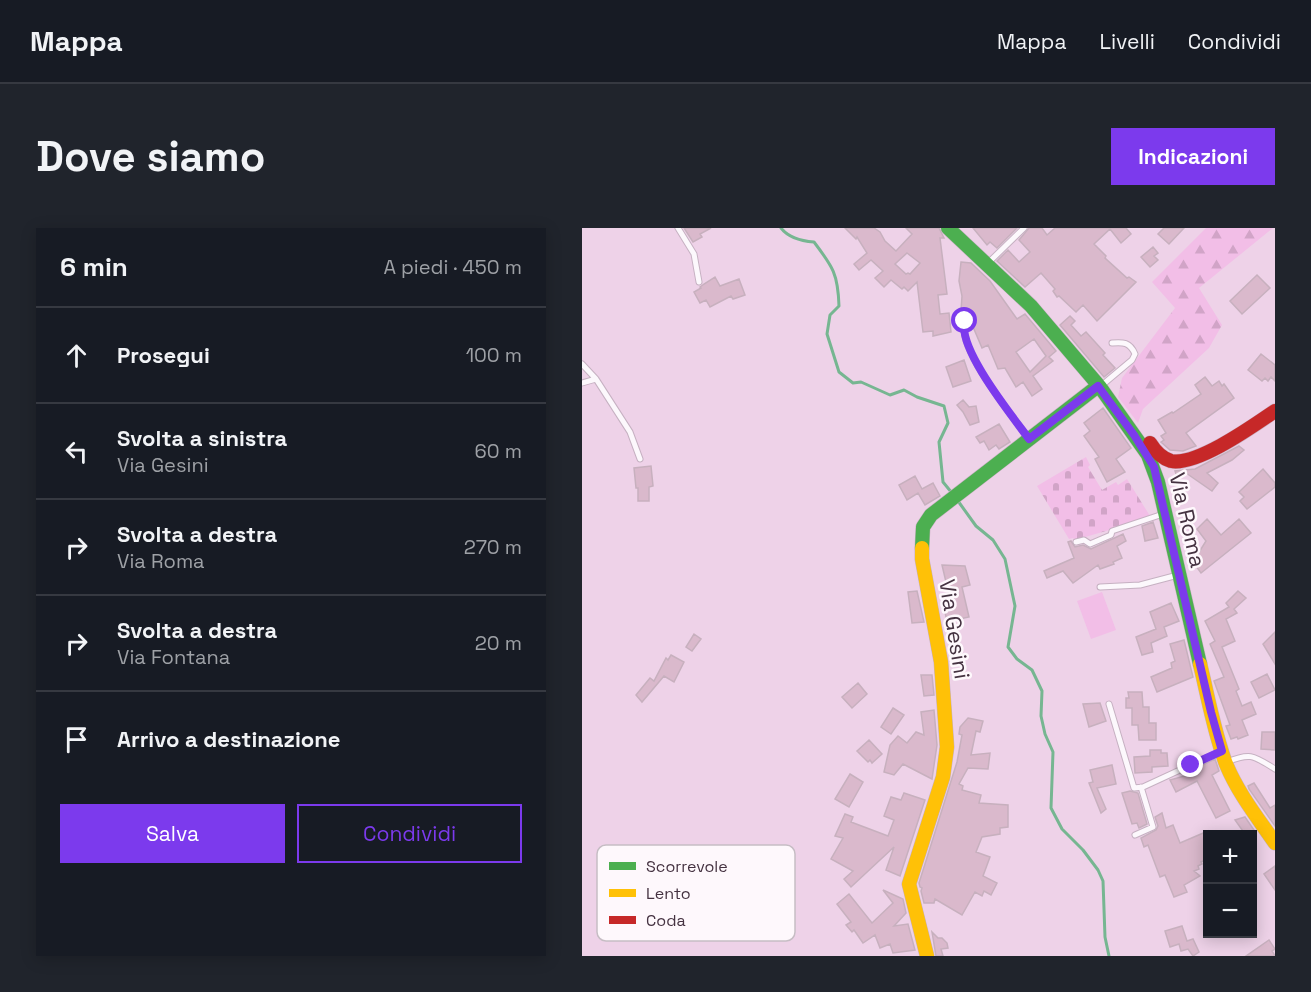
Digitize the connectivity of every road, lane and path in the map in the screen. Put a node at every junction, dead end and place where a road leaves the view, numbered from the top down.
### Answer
1 (678, 228) edge
2 (948, 228) edge
3 (1024, 228) edge
4 (987, 264) junction
5 (699, 282) dead end
6 (968, 318) dead end
7 (1112, 343) dead end
8 (582, 364) edge
9 (596, 379) junction
10 (582, 383) edge
11 (1099, 387) junction
12 (1275, 411) edge
13 (1134, 435) junction
14 (1029, 439) junction
15 (640, 459) dead end
16 (1165, 514) junction
17 (1076, 542) dead end
18 (1180, 575) junction
19 (1100, 588) dead end
20 (1109, 704) dead end
21 (1224, 757) junction
22 (1275, 769) edge
23 (1141, 787) junction
24 (1135, 835) dead end
25 (1275, 843) edge
26 (927, 956) edge

1 - 5 lane
2 - 4 street, Via Roma
3 - 4 lane
4 - 11 street, Via Roma
6 - 14 lane
7 - 11 lane
8 - 9 lane
9 - 10 lane
9 - 15 lane
11 - 13 street, Via Roma
11 - 14 street, Via Gesini
12 - 13 street
13 - 16 street, Via Roma
14 - 26 street, Via Gesini
16 - 17 lane
16 - 18 street, Via Roma
18 - 19 lane
18 - 21 street, Via Roma
20 - 23 lane
21 - 22 lane
21 - 23 lane
21 - 25 street, Via Roma
23 - 24 lane

